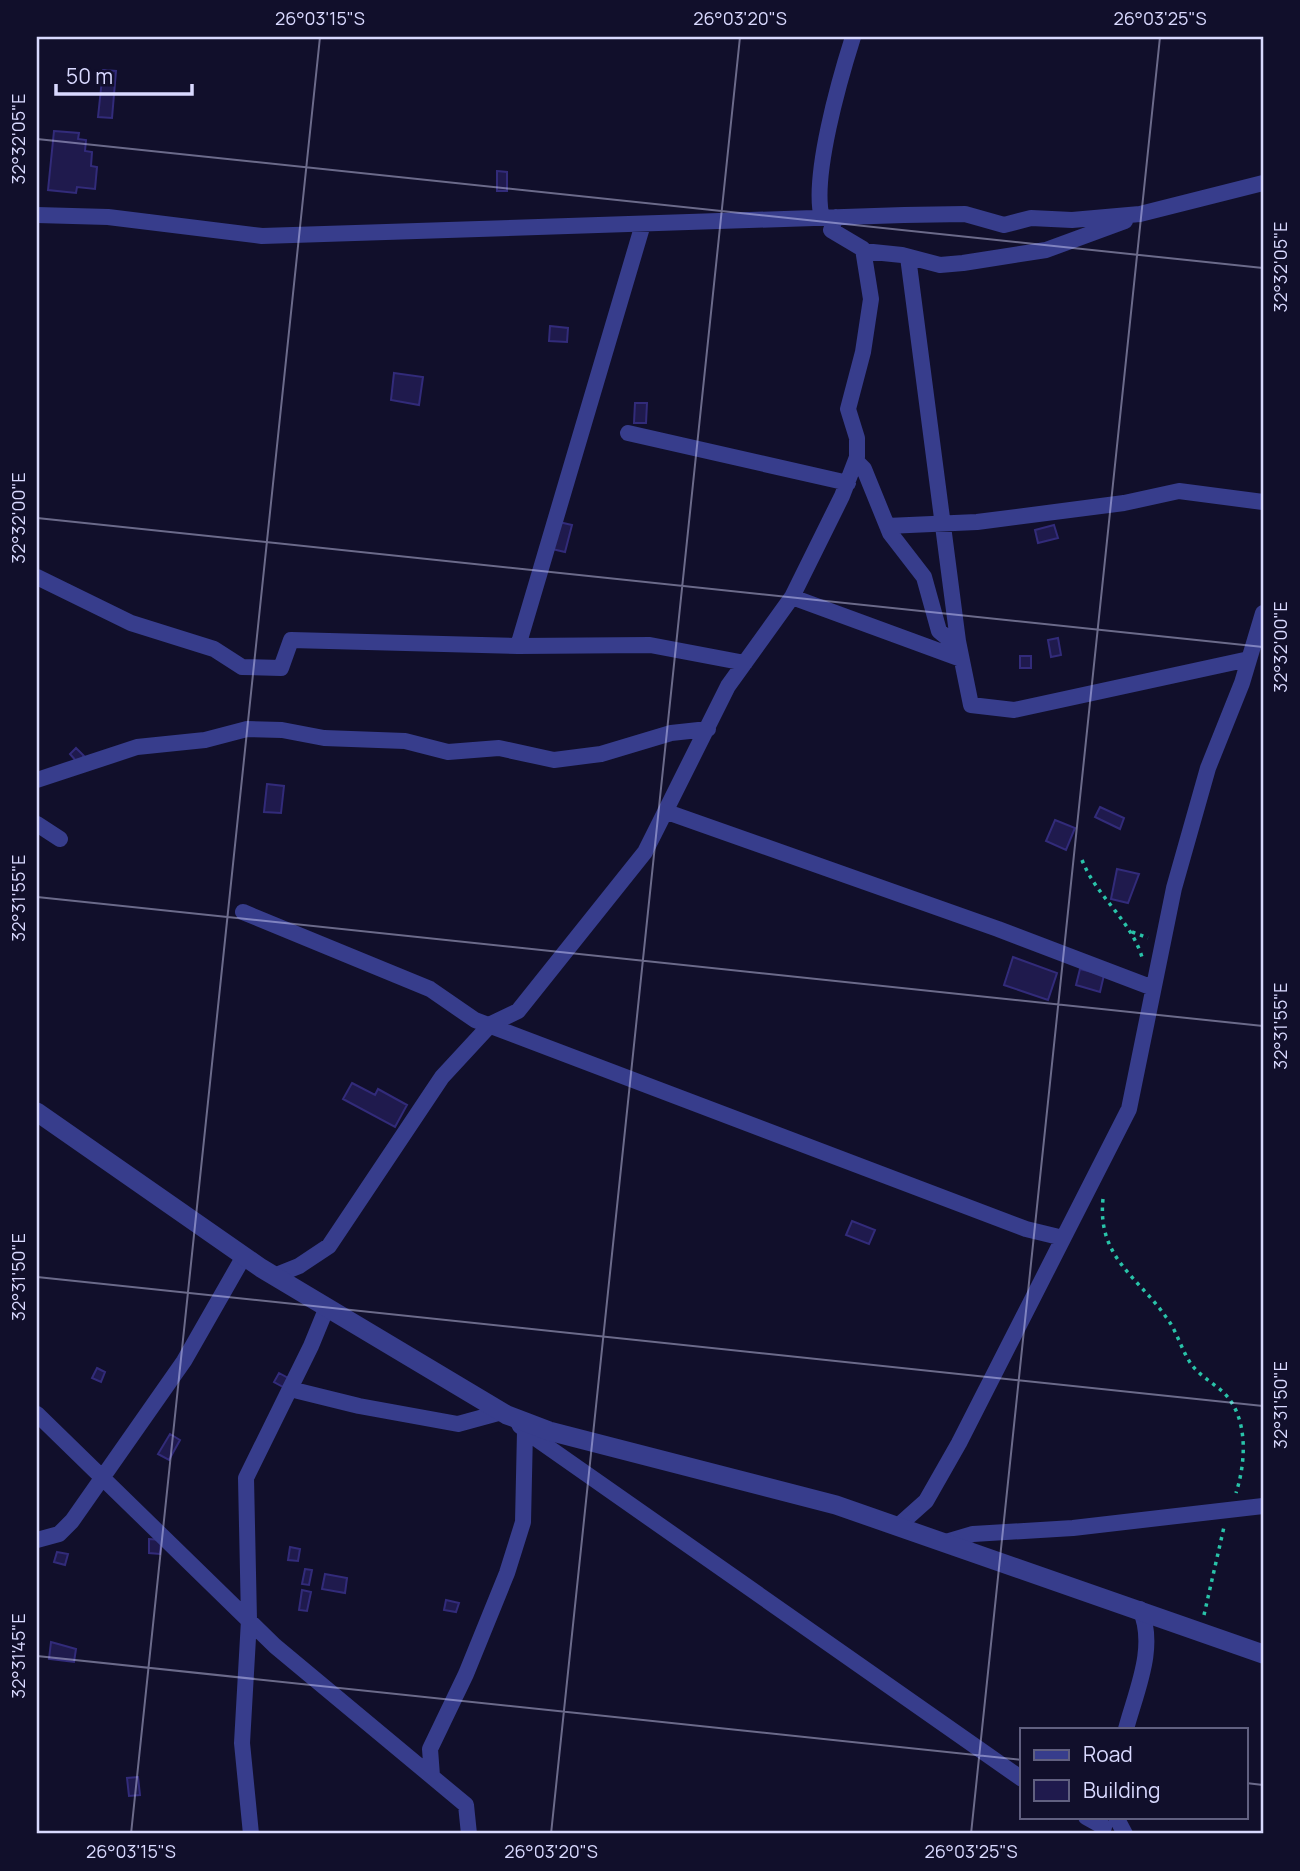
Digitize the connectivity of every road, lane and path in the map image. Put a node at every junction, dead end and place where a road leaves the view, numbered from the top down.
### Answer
1 (853, 37) edge
2 (1263, 183) edge
3 (1140, 214) junction
4 (37, 215) edge
5 (829, 217) junction
6 (643, 224) junction
7 (863, 251) junction
8 (908, 257) junction
9 (628, 433) dead end
10 (856, 461) junction
11 (848, 483) junction
12 (1263, 502) edge
13 (943, 525) junction
14 (887, 526) junction
15 (37, 577) edge
16 (792, 597) junction
17 (1263, 613) edge
18 (958, 641) junction
19 (518, 646) junction
20 (961, 659) junction
21 (1249, 659) junction
22 (745, 663) junction
23 (708, 729) junction
24 (37, 779) edge
25 (667, 812) junction
26 (37, 824) edge
27 (60, 839) dead end
28 (1082, 860) dead end
29 (243, 912) dead end
30 (1150, 987) junction
31 (491, 1024) junction
32 (37, 1112) edge
33 (1104, 1192) dead end
34 (1063, 1238) junction
35 (244, 1256) junction
36 (274, 1276) junction
37 (327, 1307) junction
38 (290, 1389) junction
39 (37, 1414) edge
40 (515, 1420) junction
41 (101, 1476) junction
42 (1263, 1506) edge
43 (1230, 1511) junction
44 (898, 1526) junction
45 (37, 1540) edge
46 (946, 1542) junction
47 (1140, 1609) junction
48 (250, 1620) junction
49 (1201, 1631) junction
50 (1263, 1654) edge
51 (1126, 1728) edge
52 (432, 1776) junction
53 (1020, 1778) edge
54 (1089, 1818) edge
55 (1107, 1824) edge
56 (251, 1834) edge
57 (469, 1834) edge
58 (1125, 1834) edge

1 - 5 street
2 - 3 street
3 - 5 street
3 - 8 street
4 - 6 street
5 - 6 street
5 - 7 street
6 - 19 street
7 - 8 street
7 - 10 street
8 - 13 street
9 - 11 street
10 - 11 street
10 - 14 street
11 - 16 street
12 - 13 street
13 - 14 street
13 - 18 street
14 - 18 street
15 - 19 street
16 - 20 street
16 - 22 street
17 - 21 street
18 - 20 street
19 - 22 street
20 - 21 street
21 - 30 street
22 - 23 street
23 - 24 street
23 - 25 street
25 - 30 street
25 - 31 street
26 - 27 street
28 - 30 path
29 - 31 street
30 - 34 street
31 - 34 street
31 - 36 street
32 - 35 street
33 - 43 path
34 - 44 street
35 - 36 street
35 - 41 street
36 - 37 street
37 - 38 street
37 - 40 street
38 - 40 street
38 - 48 street
39 - 41 street
40 - 44 street
40 - 52 street
40 - 53 street
41 - 45 street
41 - 48 street
42 - 43 street
43 - 46 street
43 - 49 path
44 - 46 street
46 - 47 street
47 - 49 street
47 - 51 street
48 - 52 street
48 - 56 street
49 - 50 street
52 - 57 street
54 - 55 street
55 - 58 street

